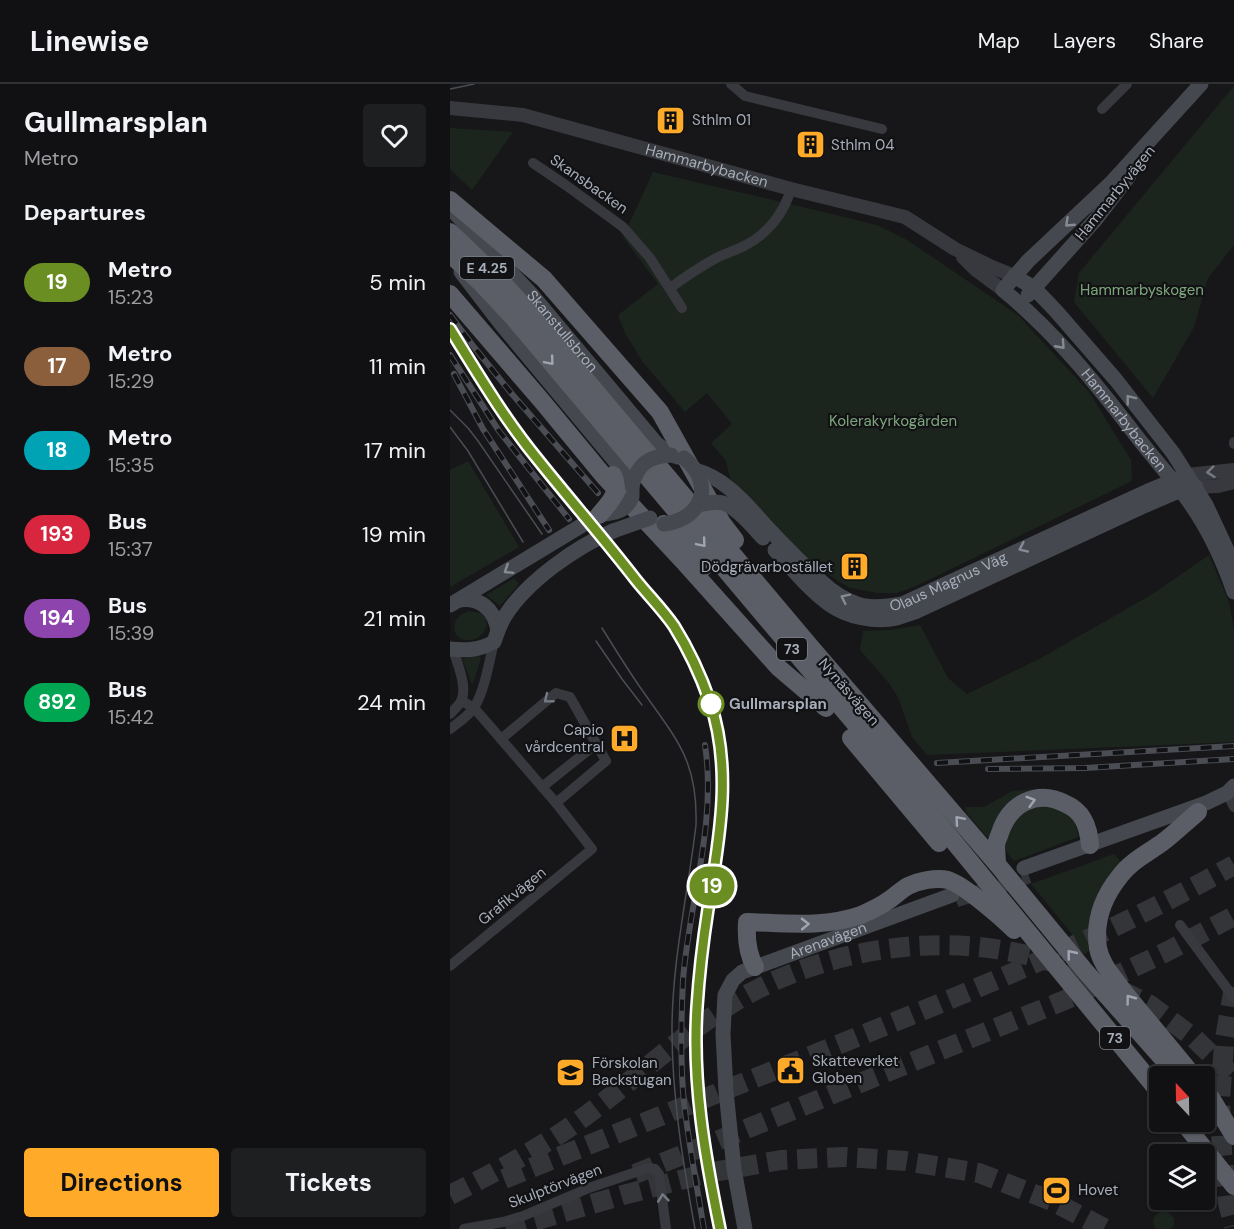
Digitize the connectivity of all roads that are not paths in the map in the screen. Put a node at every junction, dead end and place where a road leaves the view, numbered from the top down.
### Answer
1 (731, 84) edge
2 (1127, 84) edge
3 (1201, 84) edge
4 (1212, 84) edge
5 (450, 108) edge
6 (1102, 109) dead end
7 (882, 129) dead end
8 (533, 164) dead end
9 (791, 189) junction
10 (450, 200) edge
11 (450, 208) edge
12 (450, 214) edge
13 (450, 232) edge
14 (956, 249) junction
15 (450, 256) edge
16 (1014, 276) junction
17 (450, 281) edge
18 (670, 288) junction
19 (1034, 288) junction
20 (1003, 290) junction
21 (450, 294) edge
22 (1020, 304) junction
23 (682, 308) dead end
24 (518, 311) junction
25 (683, 461) junction
26 (1234, 470) edge
27 (1184, 483) junction
28 (1234, 483) edge
29 (632, 492) junction
30 (698, 505) junction
31 (599, 515) junction
32 (657, 521) junction
33 (767, 534) junction
34 (1234, 565) edge
35 (1234, 592) edge
36 (454, 603) edge
37 (450, 618) edge
38 (496, 636) junction
39 (809, 645) junction
40 (451, 646) edge
41 (462, 701) junction
42 (474, 708) junction
43 (826, 708) junction
44 (450, 714) edge
45 (450, 729) edge
46 (501, 739) junction
47 (596, 744) junction
48 (542, 787) junction
49 (1232, 797) edge
50 (556, 803) junction
51 (1198, 812) junction
52 (1090, 845) junction
53 (997, 864) junction
54 (954, 898) tunnel mouth
55 (1002, 918) junction
56 (1180, 925) dead end
57 (450, 966) edge
58 (757, 970) junction
59 (1070, 984) junction
60 (1234, 998) edge
61 (1169, 1066) edge
62 (1185, 1066) edge
63 (1149, 1080) edge
64 (1215, 1105) edge
65 (1215, 1118) edge
66 (1191, 1132) edge
67 (1234, 1138) edge
68 (1234, 1186) edge
69 (523, 1216) junction
70 (464, 1229) edge
71 (524, 1229) edge
72 (666, 1229) edge
73 (745, 1229) edge

1 - 7 street
2 - 6 street
3 -> 16 main road, Hammarbyvägen
4 - 19 main road, Hammarbyvägen
5 - 9 street, Hammarbybacken
8 - 18 street, Skansbacken
9 - 14 street, Hammarbybacken
9 - 18 street
10 - 39 highway
11 - 25 main road, Skanstullsbron
12 - 25 highway
13 - 24 highway, E 4.25
14 - 16 street, Hammarbybacken
14 - 20 street, Hammarbybacken
15 - 24 highway, E 4.25
15 - 29 main road
16 - 19 main road, Hammarbybacken
16 - 20 main road, Hammarbyvägen
17 - 31 highway, bridge
18 - 23 street, Skansbacken
19 - 22 main road, Hammarbyvägen
27 -> 19 main road, Hammarbybacken
20 - 22 main road, Hammarbybacken
21 - 43 highway
22 -> 27 main road, Hammarbybacken
24 - 39 highway, Nynäsvägen / 73
24 -> 59 highway, Nynäsvägen / 73
25 - 29 main road, bridge
25 - 30 main road, bridge
25 - 33 main road, Olaus Magnus Väg
26 -> 27 street, Olaus Magnus Väg
27 - 28 street, Olaus Magnus Väg
27 - 33 main road, Olaus Magnus Väg
27 - 34 main road, Hammarbybacken
27 - 35 main road, Hammarbybacken
29 - 31 main road, bridge
29 - 32 main road
30 - 32 main road, bridge
30 - 33 main road, Olaus Magnus Väg, bridge
31 -> 36 main road
32 - 38 main road, bridge
32 - 43 highway
36 - 37 main road
36 - 38 main road
38 - 40 main road
38 - 42 street
53 -> 39 highway, Nynäsvägen / 73
40 - 41 street
41 - 42 street
41 - 44 street
42 - 45 street
42 - 46 street
43 - 55 highway
47 -> 46 street
46 - 48 street
47 - 48 street
47 - 50 street
48 - 50 street
49 - 51 main road
49 - 52 main road
50 - 57 street, Grafikvägen
51 - 52 main road
62 -> 51 highway
53 -> 52 highway
61 -> 53 highway, Nynäsvägen / 73
54 - 58 main road, Arenavägen
58 -> 55 highway
55 - 59 highway
56 - 60 street
58 - 73 main road, Arenavägen
59 - 63 highway, Nynäsvägen / 73
64 - 67 highway
65 - 67 highway
66 - 68 highway
69 - 70 street, Skulptörvägen
69 - 71 street
72 -> 69 street, Skulptörvägen

